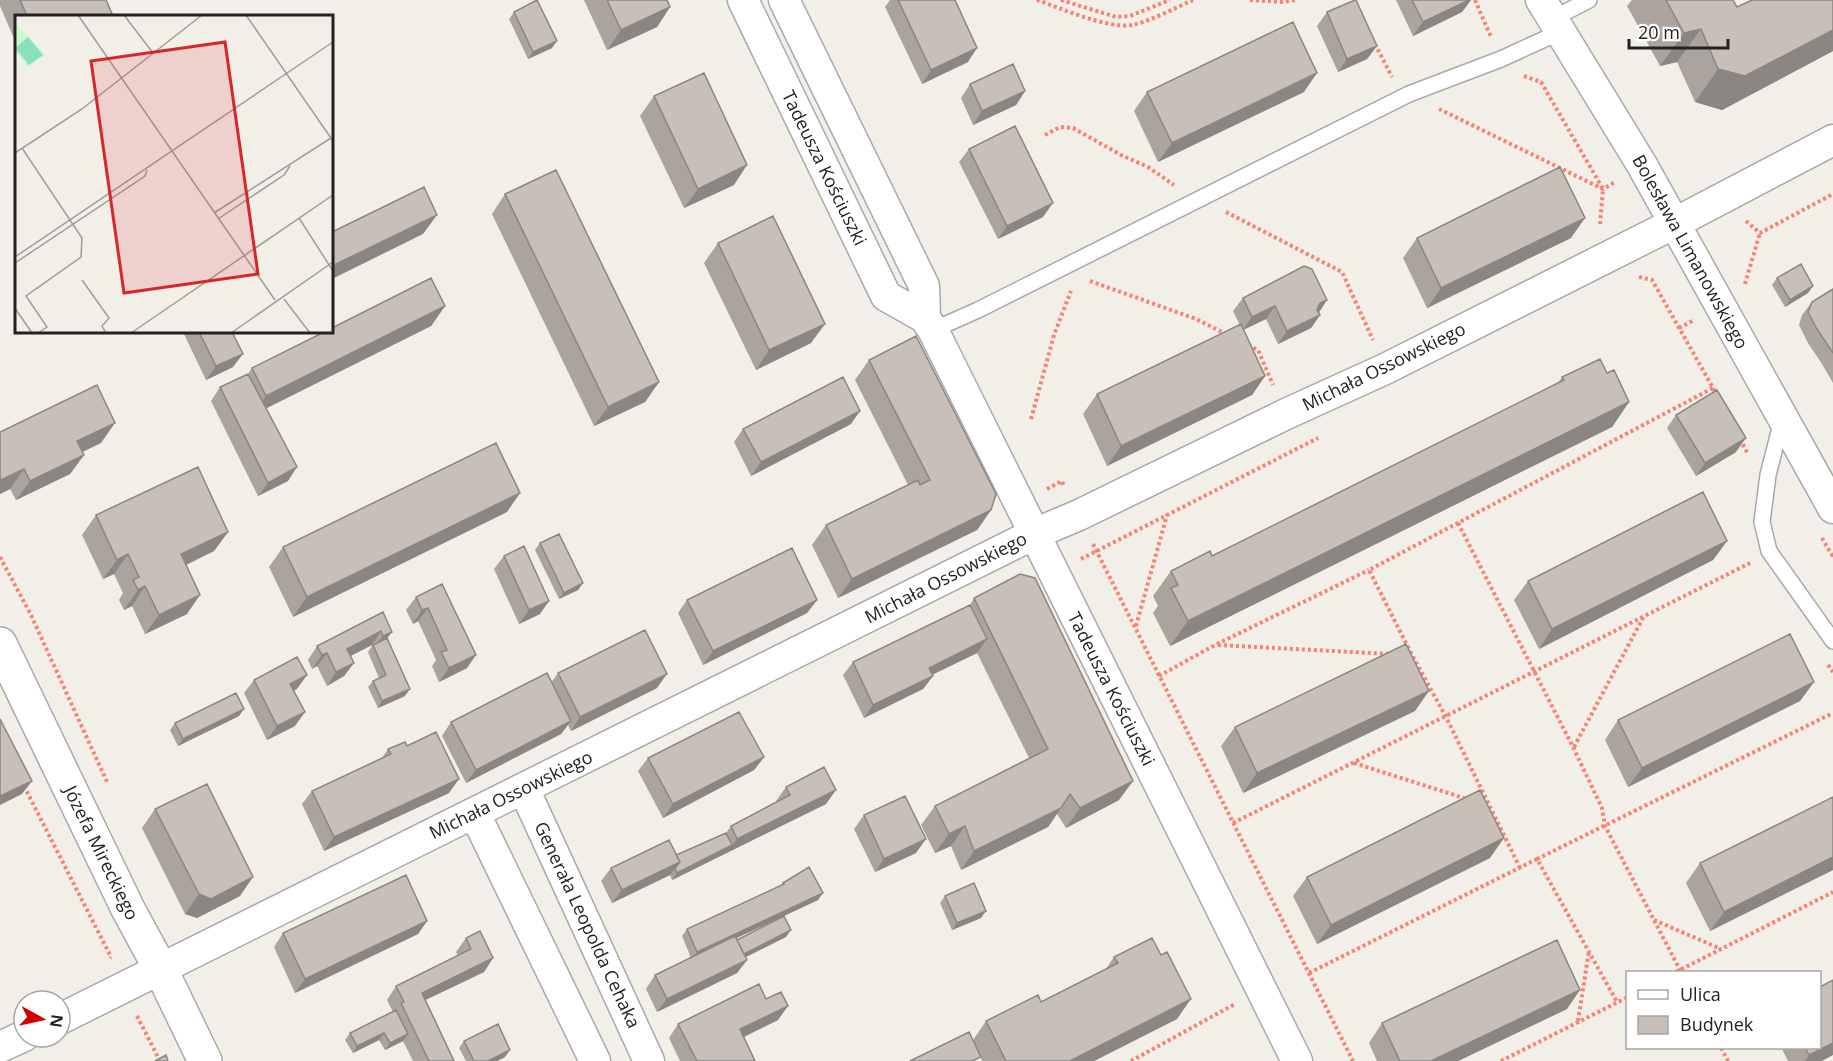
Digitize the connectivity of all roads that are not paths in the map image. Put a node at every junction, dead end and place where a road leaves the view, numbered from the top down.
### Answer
1 (743, 0) edge
2 (784, 0) edge
3 (1589, 0) edge
4 (1551, 17) edge
5 (1833, 140) edge
6 (1675, 223) junction
7 (929, 324) junction
8 (1783, 418) junction
9 (1830, 494) edge
10 (1034, 534) junction
11 (1833, 641) edge
12 (0, 644) edge
13 (524, 789) junction
14 (475, 814) junction
15 (160, 968) junction
16 (72, 1013) edge
17 (205, 1061) edge
18 (595, 1061) edge
19 (650, 1061) edge
20 (1297, 1061) edge

1 - 7 street, Tadeusza Kościuszki
2 - 7 street, Tadeusza Kościuszki
3 - 4 lane
4 - 6 street, Bolesława Limanowskiego
4 - 7 lane
5 - 6 street, Michała Ossowskiego
6 - 8 street, Bolesława Limanowskiego
6 - 10 street, Michała Ossowskiego
7 - 10 street, Tadeusza Kościuszki
8 - 9 street, Bolesława Limanowskiego
8 - 11 lane
10 - 13 street, Michała Ossowskiego
10 - 20 street, Tadeusza Kościuszki
12 - 15 street, Józefa Mireckiego
13 - 14 street, Michała Ossowskiego
13 - 19 street, Generała Leopolda Cehaka
14 - 15 street, Michała Ossowskiego
14 - 18 street
15 - 16 street, Michała Ossowskiego
15 - 17 street, Józefa Mireckiego

